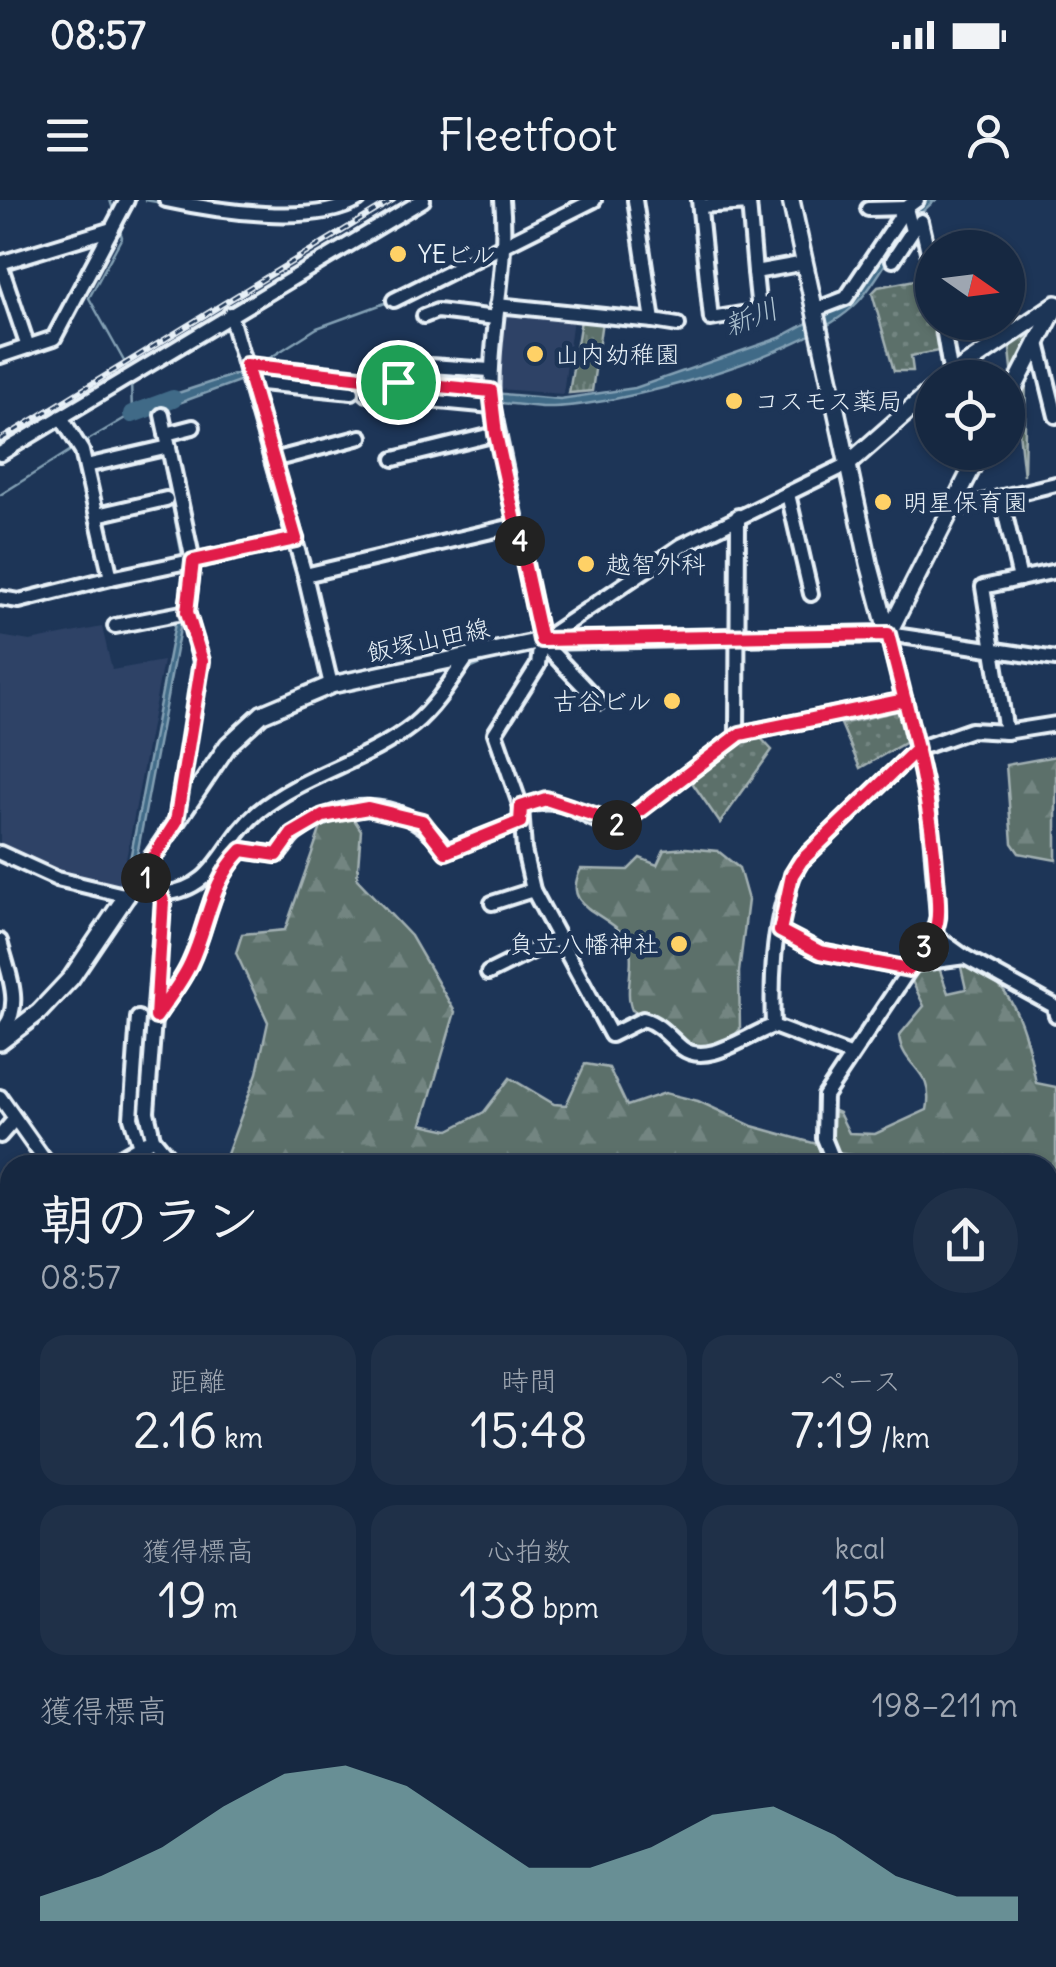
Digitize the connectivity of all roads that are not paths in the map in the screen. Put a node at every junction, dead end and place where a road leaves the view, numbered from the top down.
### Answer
1 (166, 200) edge
2 (358, 200) edge
3 (423, 200) edge
4 (502, 200) edge
5 (594, 200) edge
6 (635, 200) edge
7 (791, 200) edge
8 (125, 202) edge
9 (699, 203) edge
10 (910, 207) edge
11 (868, 209) dead end
12 (916, 224) junction
13 (112, 229) junction
14 (918, 230) edge
15 (504, 247) junction
16 (893, 260) dead end
17 (804, 263) junction
18 (0, 264) edge
19 (755, 272) junction
20 (394, 300) dead end
21 (1056, 305) edge
22 (497, 311) junction
23 (230, 314) junction
24 (424, 316) dead end
25 (817, 319) junction
26 (653, 322) junction
27 (678, 325) dead end
28 (1038, 343) junction
29 (28, 346) junction
30 (0, 356) edge
31 (974, 360) edge
32 (430, 366) dead end
33 (1025, 368) edge
34 (490, 370) junction
35 (249, 374) junction
36 (491, 399) junction
37 (915, 405) edge
38 (162, 414) dead end
39 (61, 416) junction
40 (1056, 416) edge
41 (193, 427) dead end
42 (496, 434) junction
43 (361, 436) dead end
44 (165, 444) junction
45 (0, 454) edge
46 (394, 459) dead end
47 (274, 460) junction
48 (848, 464) junction
49 (86, 466) junction
50 (971, 470) edge
51 (1056, 484) edge
52 (1002, 497) junction
53 (789, 498) junction
54 (166, 499) dead end
55 (950, 510) junction
56 (97, 515) junction
57 (738, 521) junction
58 (516, 526) junction
59 (296, 539) junction
60 (189, 561) junction
61 (1056, 571) edge
62 (306, 575) junction
63 (111, 578) junction
64 (1020, 579) junction
65 (811, 594) dead end
66 (0, 598) edge
67 (182, 613) junction
68 (115, 626) dead end
69 (888, 634) junction
70 (738, 636) junction
71 (541, 640) junction
72 (994, 652) junction
73 (466, 658) junction
74 (1056, 659) edge
75 (332, 685) junction
76 (905, 700) junction
77 (599, 702) dead end
78 (1056, 724) edge
79 (1006, 732) junction
80 (737, 736) junction
81 (917, 749) junction
82 (521, 807) junction
83 (176, 822) junction
84 (520, 822) junction
85 (0, 853) edge
86 (223, 863) junction
87 (142, 875) junction
88 (533, 890) junction
89 (162, 894) junction
90 (128, 896) junction
91 (492, 903) dead end
92 (780, 931) junction
93 (933, 934) junction
94 (559, 938) junction
95 (0, 942) edge
96 (965, 956) junction
97 (911, 967) junction
98 (488, 973) dead end
99 (1056, 1015) edge
100 (156, 1017) junction
101 (138, 1018) dead end
102 (773, 1026) junction
103 (0, 1032) edge
104 (0, 1042) edge
105 (850, 1055) junction
106 (0, 1098) edge
107 (13, 1121) junction
108 (0, 1136) edge
109 (153, 1138) junction
110 (140, 1146) junction
111 (40, 1155) edge
112 (124, 1155) edge
113 (167, 1155) edge
114 (830, 1155) edge

1 - 2 street
3 - 23 street
4 - 15 street
5 - 15 street
6 - 26 street
7 - 17 main road
8 - 13 street
9 - 19 street
9 - 19 street
10 - 11 street
10 - 12 street
10 - 25 street
12 - 14 street
12 - 16 street
13 - 18 street
13 - 29 street
15 - 20 street
15 - 22 street
17 - 19 street
17 - 25 main road
18 - 29 street
21 - 28 main road
21 - 31 main road
22 - 24 street
22 - 26 street
22 - 34 street
23 - 35 street
23 - 39 street
25 - 48 main road
26 - 27 street
28 - 33 main road
28 - 40 street
29 - 30 street
32 - 34 street
34 - 36 street
35 - 36 street
35 - 36 street
35 - 47 street
36 - 42 street
37 - 48 main road
38 - 44 street
39 - 45 street
39 - 49 street
41 - 44 street
42 - 46 street
42 - 58 street
43 - 47 street
44 - 49 street
44 - 60 street
47 - 59 street
48 - 53 street
48 - 69 main road
49 - 56 street
50 - 55 main road
51 - 52 street
52 - 55 street
52 - 64 street
53 - 57 street
53 - 65 street
54 - 56 street
55 - 69 main road
56 - 63 street
57 - 70 street
57 - 71 street
58 - 62 street
58 - 71 street
59 - 60 street
59 - 62 street
60 - 63 street
60 - 67 street
61 - 64 street
62 - 75 street
63 - 66 street
64 - 72 street
67 - 68 street
67 - 83 street
69 - 70 main road, 飯塚山田線
69 - 72 street
69 - 76 street
70 - 71 main road, 飯塚山田線
70 - 80 street
71 - 73 main road, 飯塚山田線
71 - 77 street
71 - 82 street
72 - 74 street
72 - 79 street
73 - 75 main road, 飯塚山田線
73 - 86 street
75 - 83 main road, 飯塚山田線
76 - 80 street
76 - 81 street
78 - 79 street
79 - 81 street
80 - 82 street
81 - 92 street
81 - 93 street
82 - 84 street
83 - 87 main road, 飯塚山田線
84 - 86 street
84 - 88 street
85 - 90 street
86 - 89 street
86 - 100 street
87 - 89 street
87 - 90 main road, 飯塚山田線
88 - 91 street
88 - 94 street
89 - 100 street
90 - 104 main road, 飯塚山田線
92 - 97 street
92 - 102 street
93 - 96 street
93 - 97 street
94 - 98 street
94 - 102 street
95 - 103 street
96 - 97 street
96 - 99 street
97 - 105 street
100 - 109 street
101 - 110 street
102 - 105 street
105 - 114 street
106 - 107 street
107 - 108 street
107 - 111 street
109 - 110 street
109 - 113 street
110 - 112 street

